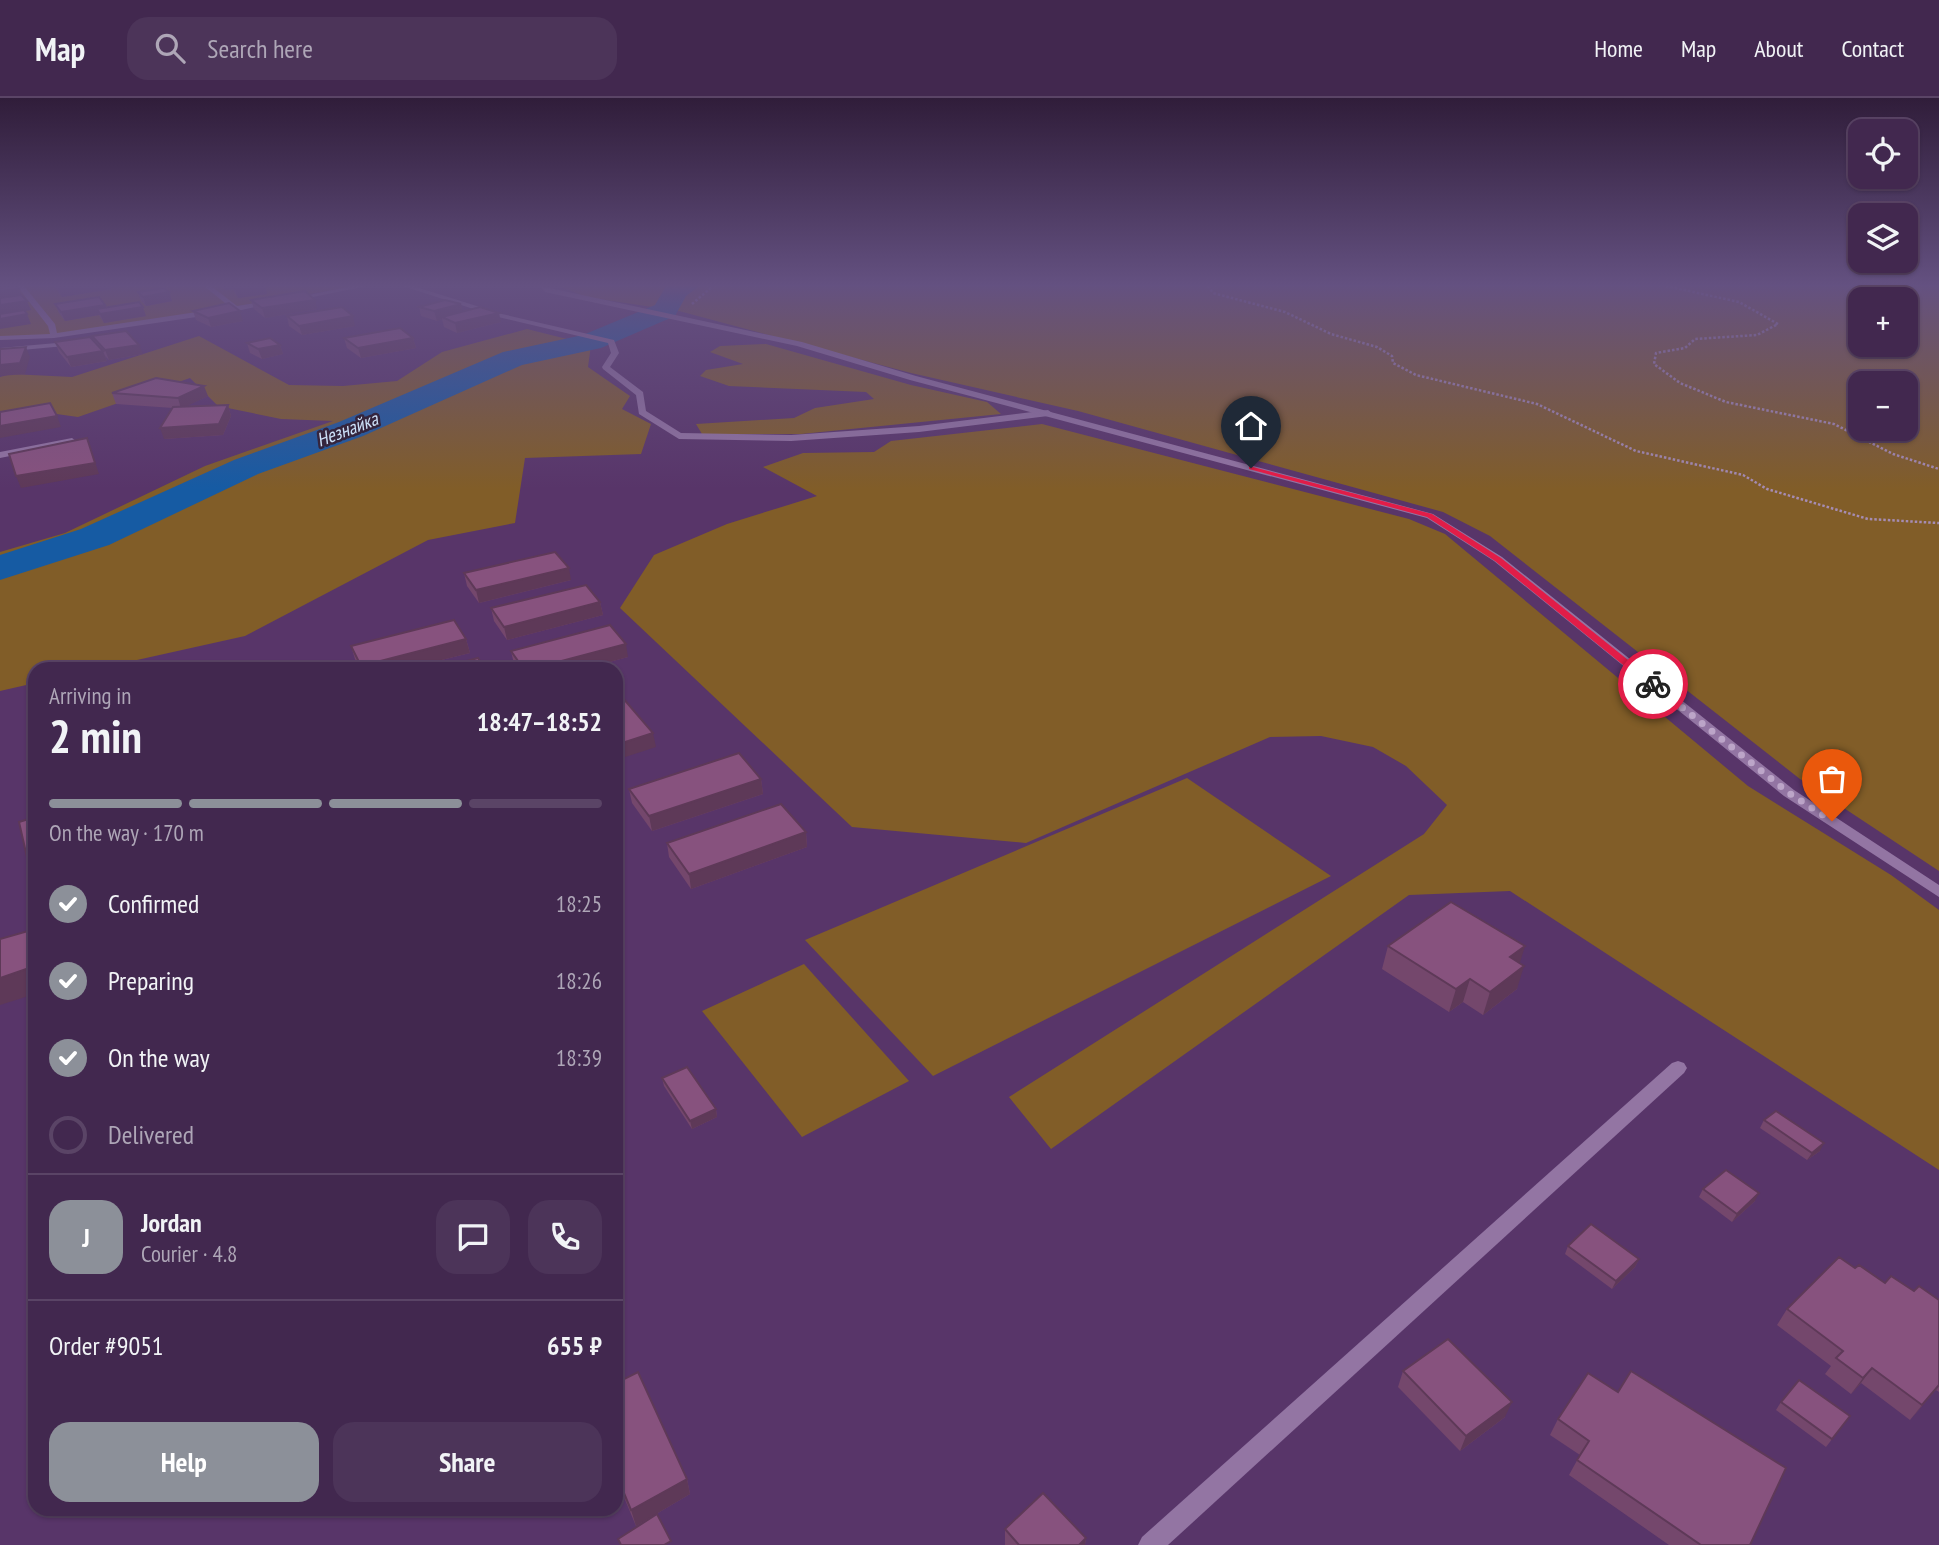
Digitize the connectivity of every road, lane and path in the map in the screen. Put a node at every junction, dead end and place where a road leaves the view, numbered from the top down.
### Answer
1 (615, 354) edge
2 (831, 354) edge
3 (1388, 354) edge
4 (1656, 354) edge
5 (1048, 413) junction
6 (72, 441) edge
7 (0, 455) edge
8 (1939, 469) edge
9 (1939, 523) edge
10 (1939, 892) edge
11 (1678, 1068) dead end
12 (1150, 1545) edge

1 - 5 street
2 - 5 street
3 - 9 path
4 - 8 path
5 - 10 street
6 - 7 street
11 - 12 street

